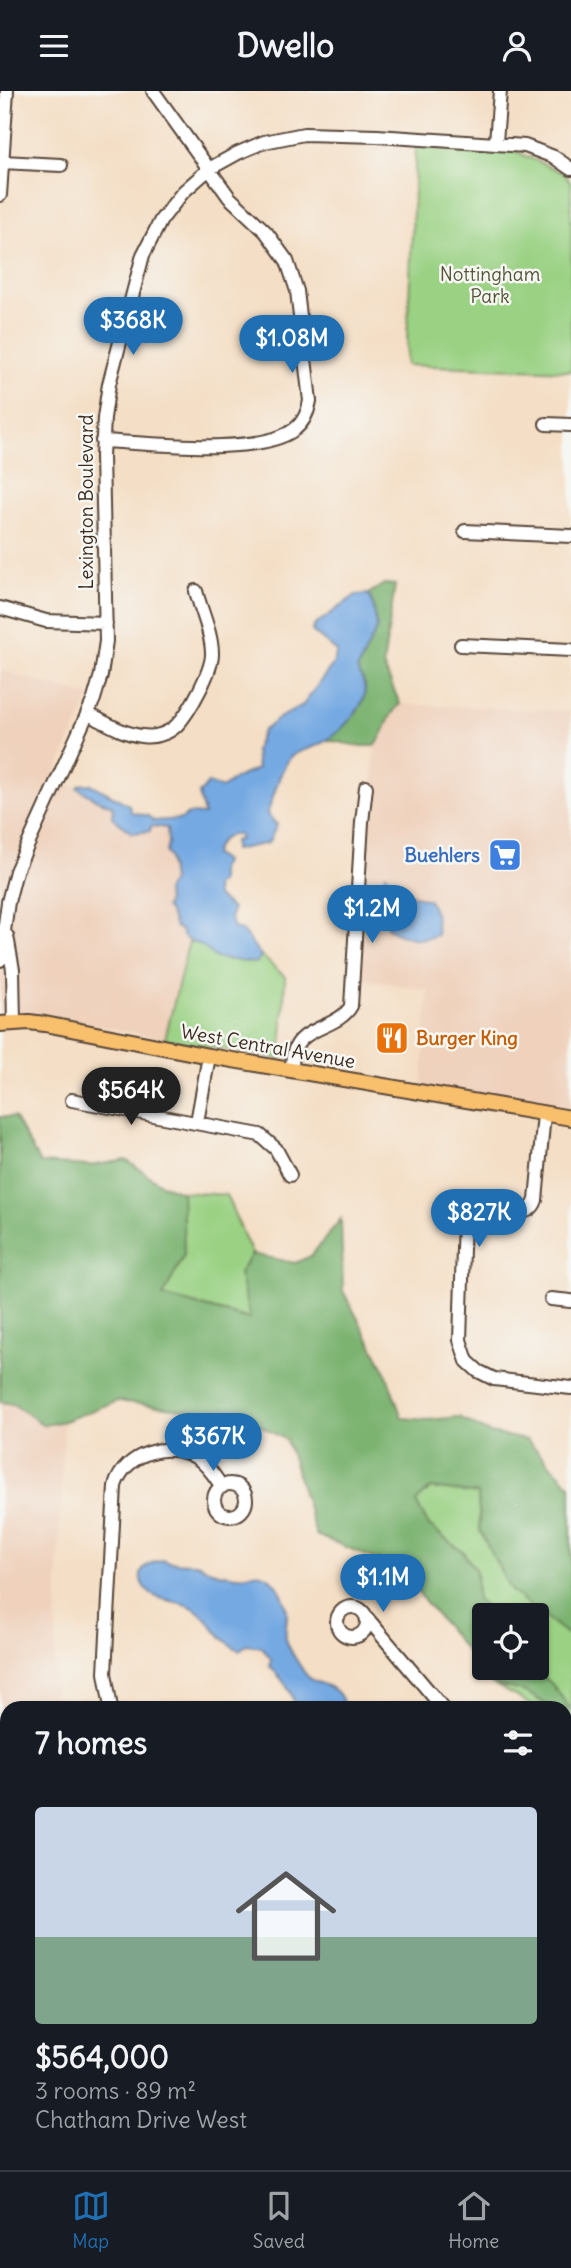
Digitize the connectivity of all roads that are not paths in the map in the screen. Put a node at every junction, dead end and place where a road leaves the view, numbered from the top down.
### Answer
1 (7, 91) edge
2 (153, 91) edge
3 (500, 91) edge
4 (496, 142) junction
5 (2, 162) junction
6 (61, 165) dead end
7 (209, 169) junction
8 (571, 169) edge
9 (0, 195) edge
10 (546, 424) dead end
11 (571, 425) edge
12 (102, 441) junction
13 (465, 531) dead end
14 (571, 536) edge
15 (196, 591) dead end
16 (0, 608) edge
17 (106, 623) junction
18 (461, 645) dead end
19 (571, 650) edge
20 (88, 713) junction
21 (366, 787) dead end
22 (6, 926) junction
23 (0, 960) edge
24 (7, 1023) edge
25 (209, 1055) junction
26 (292, 1070) junction
27 (72, 1100) dead end
28 (544, 1114) junction
29 (571, 1118) edge
30 (197, 1122) junction
31 (290, 1175) dead end
32 (551, 1299) dead end
33 (571, 1301) edge
34 (571, 1388) edge
35 (222, 1487) dead end
36 (367, 1618) dead end
37 (110, 1701) edge
38 (437, 1701) edge

1 - 5 street
2 - 7 street
3 - 4 street
4 - 7 street, Lexington Boulevard
4 - 8 street, Lexington Boulevard
5 - 6 street
5 - 9 street
7 - 12 street, Lexington Boulevard
7 - 12 street
10 - 11 street
12 - 17 street, Lexington Boulevard
13 - 14 street
15 - 20 street
16 - 17 street
17 - 20 street, Lexington Boulevard
18 - 19 street
20 - 22 street, Lexington Boulevard
21 - 26 street
22 - 23 street, Lexington Boulevard
22 - 24 street, Lexington Boulevard
24 - 25 main road, West Central Avenue
25 - 26 main road, West Central Avenue
25 - 30 street
26 - 28 main road, West Central Avenue
27 - 30 street
28 - 29 main road, West Central Avenue
28 - 34 street
30 - 31 street
32 - 33 street
35 - 37 street
36 - 38 street

